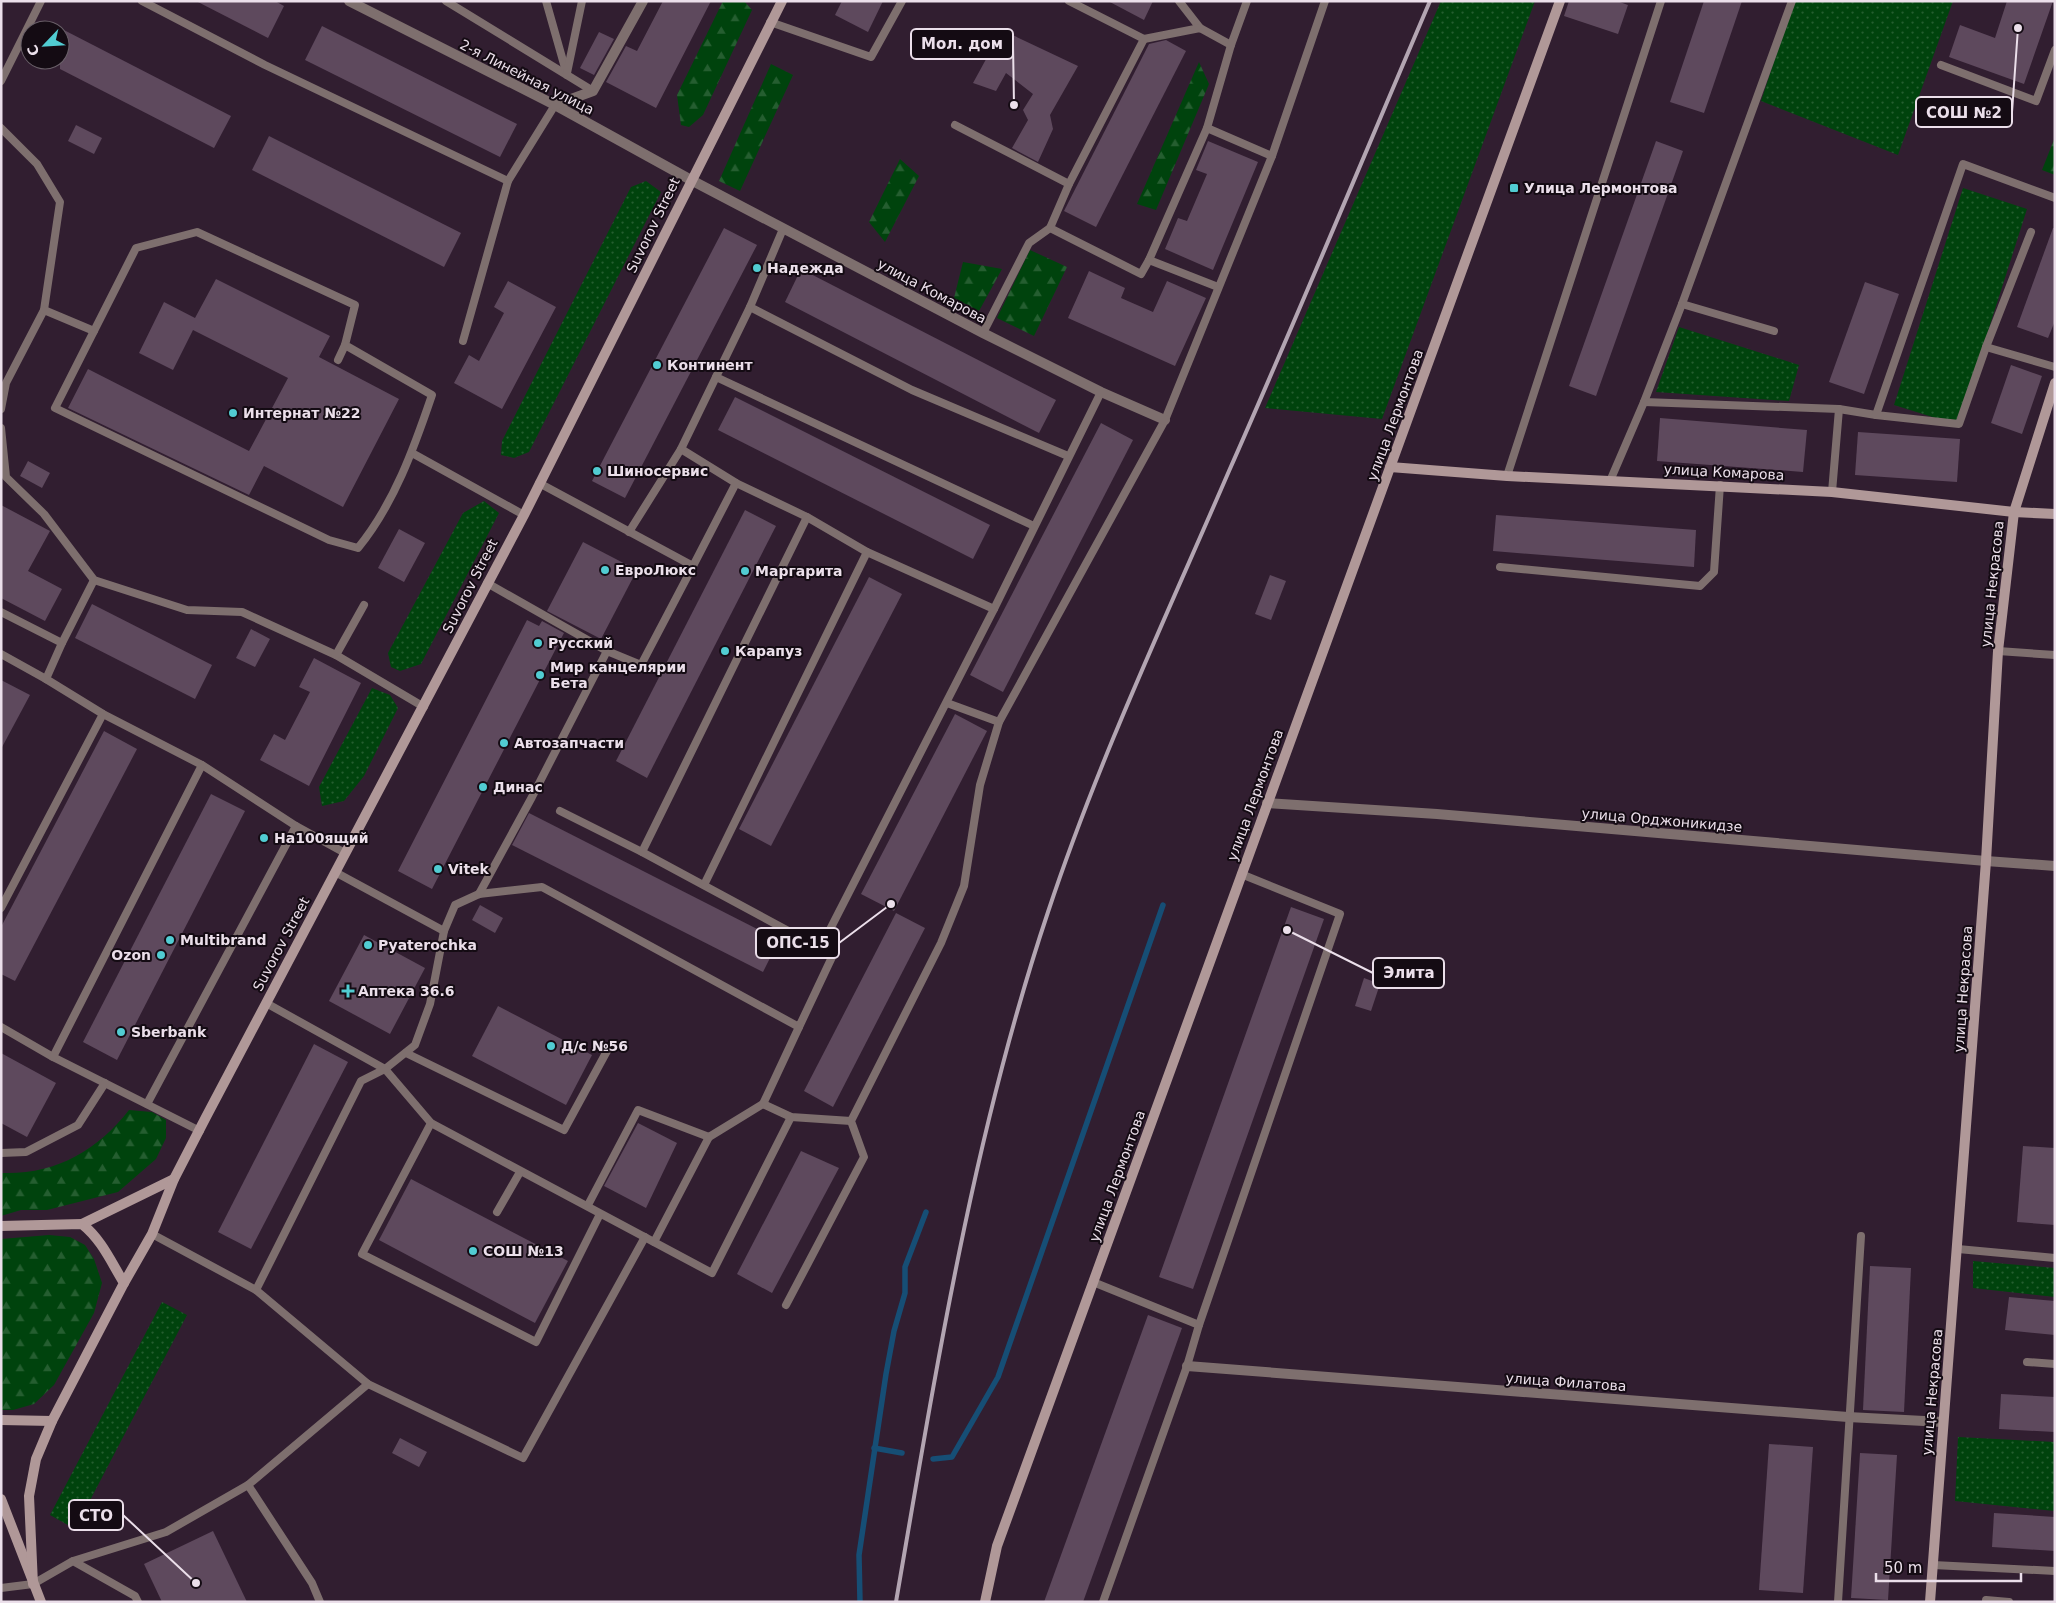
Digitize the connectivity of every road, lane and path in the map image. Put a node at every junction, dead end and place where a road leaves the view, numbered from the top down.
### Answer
1 (41, 1) edge
2 (142, 1) edge
3 (349, 1) edge
4 (446, 1) edge
5 (546, 1) edge
6 (582, 1) edge
7 (643, 1) edge
8 (782, 1) edge
9 (902, 1) edge
10 (1069, 1) edge
11 (1180, 1) edge
12 (1247, 1) edge
13 (1325, 1) edge
14 (1560, 1) edge
15 (1661, 1) edge
16 (1792, 1) edge
17 (770, 22) junction
18 (1200, 28) junction
19 (1144, 38) junction
20 (1231, 46) junction
21 (2055, 50) edge
22 (1941, 66) dead end
23 (567, 75) junction
24 (1, 81) edge
25 (593, 91) junction
26 (555, 105) junction
27 (955, 125) dead end
28 (1, 128) edge
29 (1207, 128) junction
30 (1272, 156) junction
31 (691, 180) junction
32 (508, 181) junction
33 (1068, 184) junction
34 (2055, 198) edge
35 (1050, 228) junction
36 (783, 229) junction
37 (2031, 232) dead end
38 (1149, 260) junction
39 (1218, 287) junction
40 (1682, 304) junction
41 (750, 307) junction
42 (44, 310) junction
43 (94, 331) junction
44 (1774, 332) dead end
45 (983, 333) junction
46 (463, 341) dead end
47 (344, 345) junction
48 (1986, 347) junction
49 (338, 360) dead end
50 (2055, 367) edge
51 (716, 377) junction
52 (4, 382) edge
53 (2055, 383) edge
54 (1101, 392) junction
55 (1644, 402) junction
56 (1839, 409) junction
57 (1, 410) edge
58 (1876, 415) junction
59 (1165, 420) junction
60 (1, 428) edge
61 (681, 449) junction
62 (412, 453) junction
63 (1068, 456) junction
64 (1390, 467) junction
65 (1507, 476) junction
66 (1610, 481) junction
67 (736, 483) junction
68 (539, 484) junction
69 (1720, 485) junction
70 (1832, 492) junction
71 (2014, 512) junction
72 (2055, 514) edge
73 (524, 515) junction
74 (807, 516) junction
75 (1034, 526) junction
76 (629, 532) junction
77 (867, 552) junction
78 (692, 566) junction
79 (1500, 567) dead end
80 (94, 580) junction
81 (486, 583) junction
82 (364, 605) dead end
83 (994, 609) junction
84 (1, 612) edge
85 (62, 643) junction
86 (607, 651) junction
87 (1998, 651) junction
88 (1, 654) edge
89 (336, 655) junction
90 (2055, 655) edge
91 (46, 679) junction
92 (946, 703) junction
93 (424, 707) junction
94 (103, 714) junction
95 (999, 722) junction
96 (202, 765) junction
97 (1267, 803) junction
98 (560, 811) dead end
99 (296, 826) junction
100 (642, 852) junction
101 (345, 853) junction
102 (1986, 861) junction
103 (2055, 866) edge
104 (335, 872) junction
105 (1241, 874) junction
106 (704, 885) junction
107 (479, 894) junction
108 (1, 908) edge
109 (444, 932) junction
110 (822, 947) junction
111 (266, 1003) junction
112 (799, 1027) junction
113 (1, 1028) edge
114 (607, 1051) dead end
115 (406, 1053) junction
116 (53, 1056) junction
117 (385, 1069) junction
118 (105, 1083) junction
119 (147, 1104) junction
120 (763, 1104) junction
121 (791, 1117) junction
122 (851, 1121) junction
123 (431, 1123) junction
124 (200, 1131) junction
125 (709, 1137) junction
126 (1, 1153) edge
127 (520, 1172) junction
128 (174, 1179) junction
129 (588, 1205) junction
130 (497, 1212) dead end
131 (600, 1214) junction
132 (82, 1224) junction
133 (1, 1226) edge
134 (152, 1234) junction
135 (1861, 1236) dead end
136 (645, 1237) junction
137 (654, 1242) junction
138 (1958, 1249) junction
139 (2055, 1258) edge
140 (1093, 1282) junction
141 (124, 1283) junction
142 (256, 1290) junction
143 (786, 1306) dead end
144 (1199, 1325) junction
145 (2027, 1362) dead end
146 (2055, 1364) edge
147 (1187, 1366) junction
148 (368, 1384) junction
149 (1848, 1417) junction
150 (1, 1420) edge
151 (52, 1421) junction
152 (1943, 1422) junction
153 (248, 1486) junction
154 (1, 1500) edge
155 (73, 1561) junction
156 (1933, 1565) junction
157 (2055, 1571) edge
158 (33, 1584) junction
159 (1, 1588) edge
160 (1986, 1600) dead end
161 (41, 1602) edge
162 (138, 1602) edge
163 (320, 1602) edge
164 (985, 1602) edge
165 (1103, 1602) edge
166 (1838, 1602) edge
167 (1930, 1602) edge
168 (2009, 1602) edge

1 - 24 lane
2 - 32 lane
3 - 26 street, 2-я Линейная улица
4 - 23 lane
5 - 23 lane
6 - 23 lane
7 - 25 street
8 - 17 main road, Suvorov Street
9 - 17 lane
10 - 19 lane
11 - 18 lane
12 - 20 lane
13 - 30 lane
14 - 64 main road, улица Лермонтова
15 - 65 lane
16 - 40 lane
17 - 31 main road, Suvorov Street
18 - 19 lane
18 - 20 lane
19 - 33 lane
20 - 29 lane
21 - 22 lane
23 - 25 lane
25 - 26 street
26 - 31 street, 2-я Линейная улица
26 - 32 lane
27 - 33 lane
28 - 42 lane
29 - 30 lane
29 - 38 lane
30 - 39 lane
31 - 36 street, улица Комарова
31 - 68 main road, Suvorov Street
32 - 46 lane
33 - 35 lane
34 - 58 lane
35 - 38 lane
35 - 45 lane
36 - 41 lane
36 - 45 street, улица Комарова
37 - 48 lane
38 - 39 lane
39 - 59 lane
40 - 44 lane
40 - 55 lane
41 - 51 lane
41 - 63 lane
42 - 43 lane
42 - 52 lane
43 - 47 lane
43 - 62 lane
45 - 54 street, улица Комарова
47 - 49 lane
47 - 62 lane
48 - 50 lane
48 - 58 lane
51 - 61 lane
51 - 75 lane
52 - 57 lane
53 - 71 main road, улица Некрасова
54 - 59 street, улица Комарова
54 - 63 lane
55 - 56 lane
55 - 66 lane
56 - 58 lane
56 - 70 lane
59 - 95 lane
60 - 80 lane
61 - 67 lane
61 - 76 lane
62 - 73 lane
63 - 75 lane
64 - 65 main road, улица Комарова
64 - 97 main road, улица Лермонтова
65 - 66 main road, улица Комарова
66 - 69 main road, улица Комарова
67 - 74 lane
67 - 78 lane
68 - 73 main road, Suvorov Street
68 - 76 lane
69 - 70 main road, улица Комарова
69 - 79 lane
70 - 71 main road, улица Комарова
71 - 72 main road, улица Комарова
71 - 87 main road, улица Некрасова
73 - 81 main road, Suvorov Street
74 - 77 lane
74 - 100 lane
75 - 83 lane
76 - 78 lane
77 - 83 lane
77 - 106 lane
78 - 86 lane
80 - 85 lane
80 - 89 lane
81 - 86 lane
81 - 93 main road, Suvorov Street
82 - 89 lane
83 - 92 lane
84 - 85 lane
85 - 91 lane
86 - 107 lane
87 - 90 lane
87 - 102 main road, улица Некрасова
88 - 91 lane
89 - 93 lane
91 - 94 lane
92 - 95 lane
92 - 110 lane
93 - 101 main road, Suvorov Street
94 - 96 lane
94 - 108 lane
95 - 122 lane
96 - 99 lane
96 - 116 lane
97 - 102 street, улица Орджоникидзе
97 - 105 main road, улица Лермонтова
98 - 100 lane
99 - 101 lane
99 - 119 lane
100 - 106 lane
101 - 104 main road, Suvorov Street
102 - 103 street, улица Орджоникидзе
102 - 138 main road, улица Некрасова
104 - 109 lane
104 - 111 main road, Suvorov Street
105 - 140 main road, улица Лермонтова
105 - 144 lane
106 - 110 lane
107 - 109 lane
107 - 112 lane
109 - 115 lane
110 - 112 lane
111 - 117 lane
111 - 124 main road, Suvorov Street
112 - 120 lane
113 - 116 lane
114 - 115 lane
115 - 117 lane
116 - 118 lane
117 - 123 lane
117 - 142 lane
118 - 119 lane
118 - 126 lane
119 - 124 lane
120 - 121 lane
120 - 125 lane
121 - 122 lane
121 - 137 lane
122 - 143 lane
123 - 127 lane
123 - 131 lane
124 - 128 main road, Suvorov Street
125 - 129 lane
125 - 137 lane
127 - 129 lane
127 - 130 lane
128 - 132 main road
128 - 134 main road, Suvorov Street
129 - 131 lane
131 - 136 lane
132 - 133 main road
132 - 141 main road
134 - 141 main road, Suvorov Street
134 - 142 lane
135 - 149 lane
136 - 137 lane
136 - 148 lane
138 - 139 lane
138 - 152 main road, улица Некрасова
140 - 144 lane
140 - 164 main road, улица Лермонтова
141 - 151 main road, Suvorov Street
142 - 148 lane
144 - 147 lane
145 - 146 lane
147 - 149 street, улица Филатова
147 - 165 lane
148 - 153 lane
149 - 152 street, улица Филатова
149 - 166 lane
150 - 151 main road
151 - 158 main road, Suvorov Street
152 - 156 main road, улица Некрасова
153 - 155 lane
153 - 163 lane
154 - 158 main road
155 - 158 lane
155 - 162 lane
156 - 157 lane
156 - 167 main road, улица Некрасова
158 - 159 lane
158 - 161 main road
160 - 168 lane

